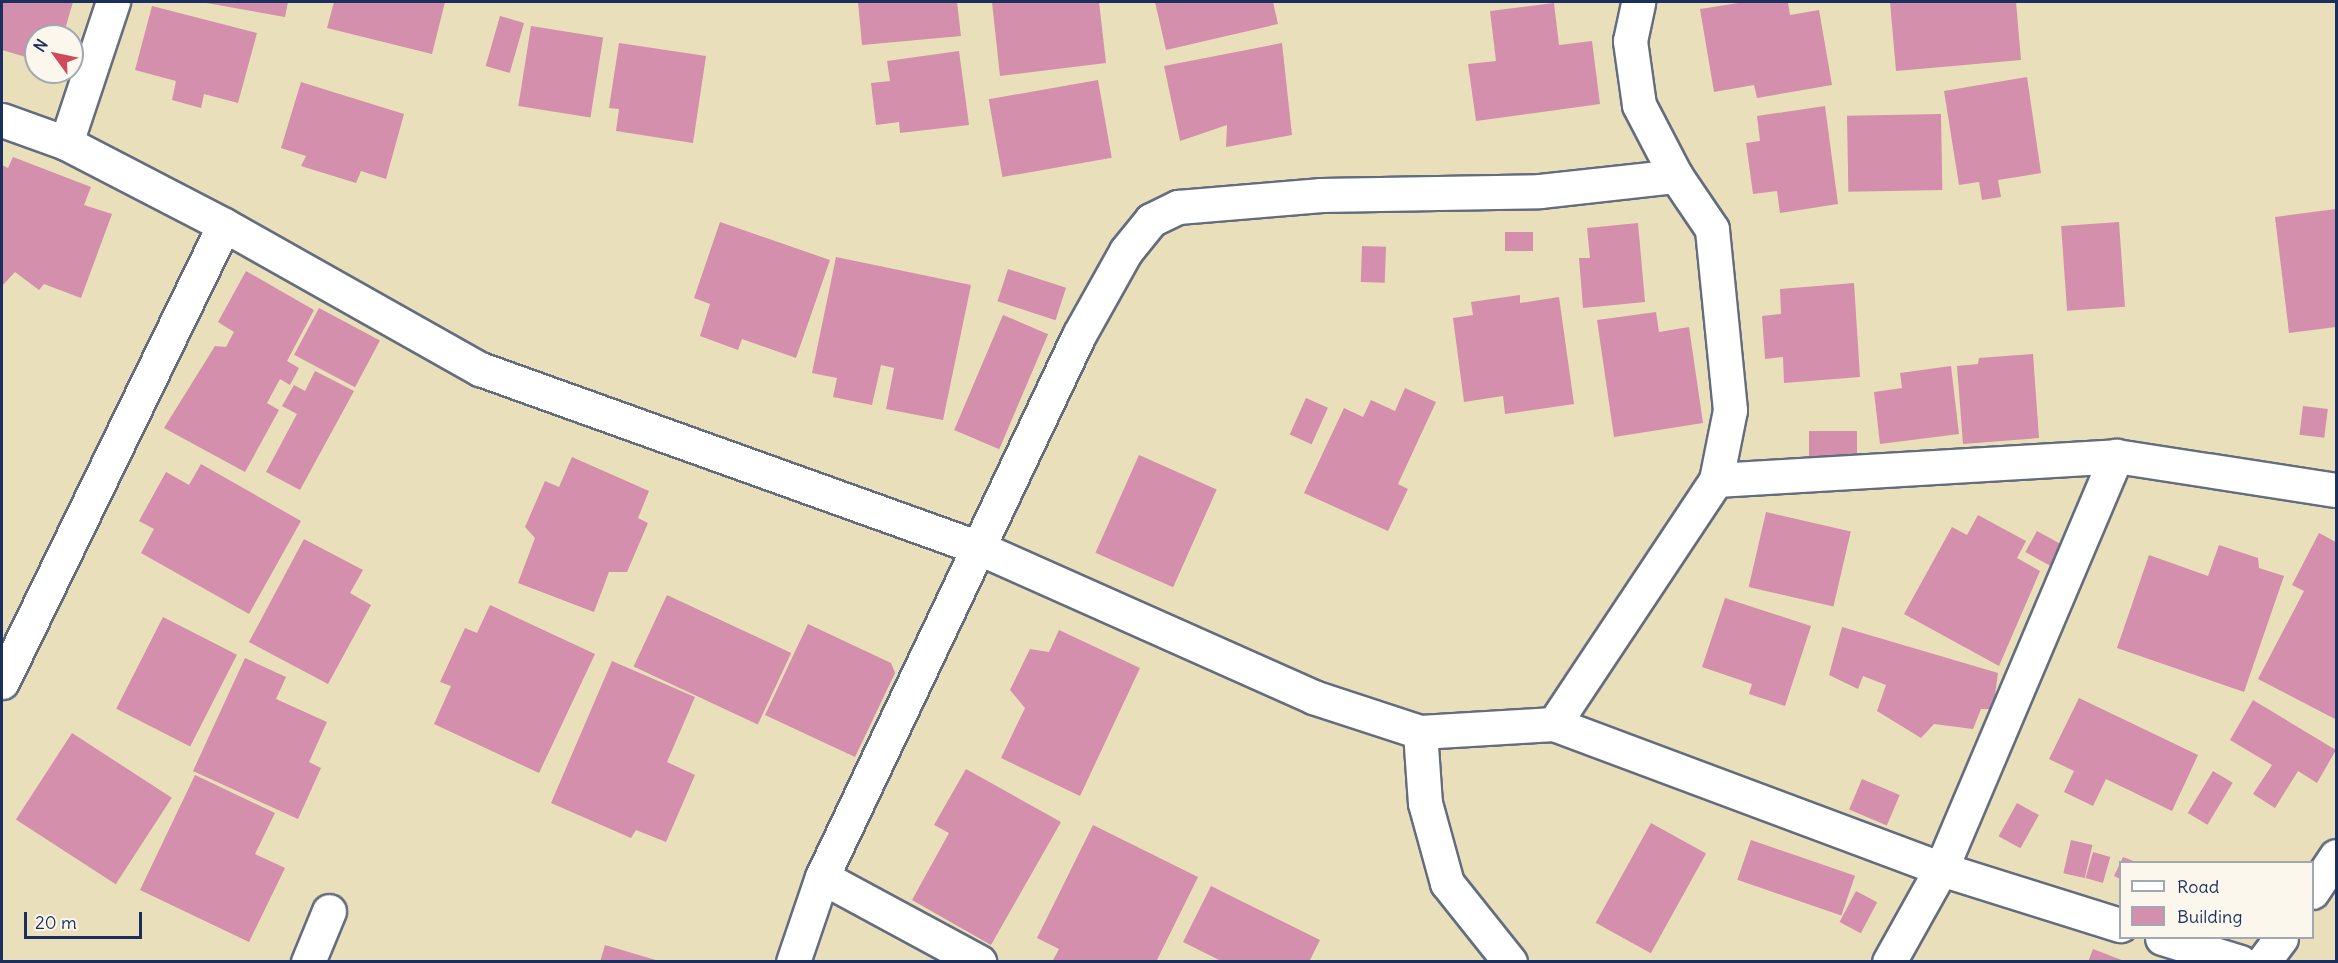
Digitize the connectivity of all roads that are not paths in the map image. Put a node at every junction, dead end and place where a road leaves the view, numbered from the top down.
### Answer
1 (113, 2) edge
2 (1638, 2) edge
3 (2, 120) edge
4 (66, 143) junction
5 (1676, 176) junction
6 (224, 225) junction
7 (2116, 456) junction
8 (1716, 480) junction
9 (2337, 490) edge
10 (979, 548) junction
11 (2, 682) edge
12 (1554, 724) junction
13 (1420, 732) junction
14 (2337, 856) edge
15 (1941, 869) junction
16 (822, 877) junction
17 (2314, 890) edge
18 (329, 911) dead end
19 (2119, 924) edge
20 (2165, 939) edge
21 (2280, 939) edge
22 (308, 962) edge
23 (793, 962) edge
24 (979, 962) edge
25 (1510, 962) edge
26 (1889, 962) edge
27 (2240, 962) edge
28 (2263, 962) edge

1 - 4 street
2 - 5 street
3 - 4 street
4 - 6 street
5 - 8 street
5 - 10 street
6 - 10 street
6 - 11 street
7 - 8 street
7 - 9 street
7 - 15 street
8 - 12 street
10 - 13 street
10 - 16 street
12 - 13 street
12 - 15 street
13 - 25 street
14 - 17 street
15 - 19 street
15 - 26 street
16 - 23 street
16 - 24 street
18 - 22 street
20 - 27 street
21 - 28 street

